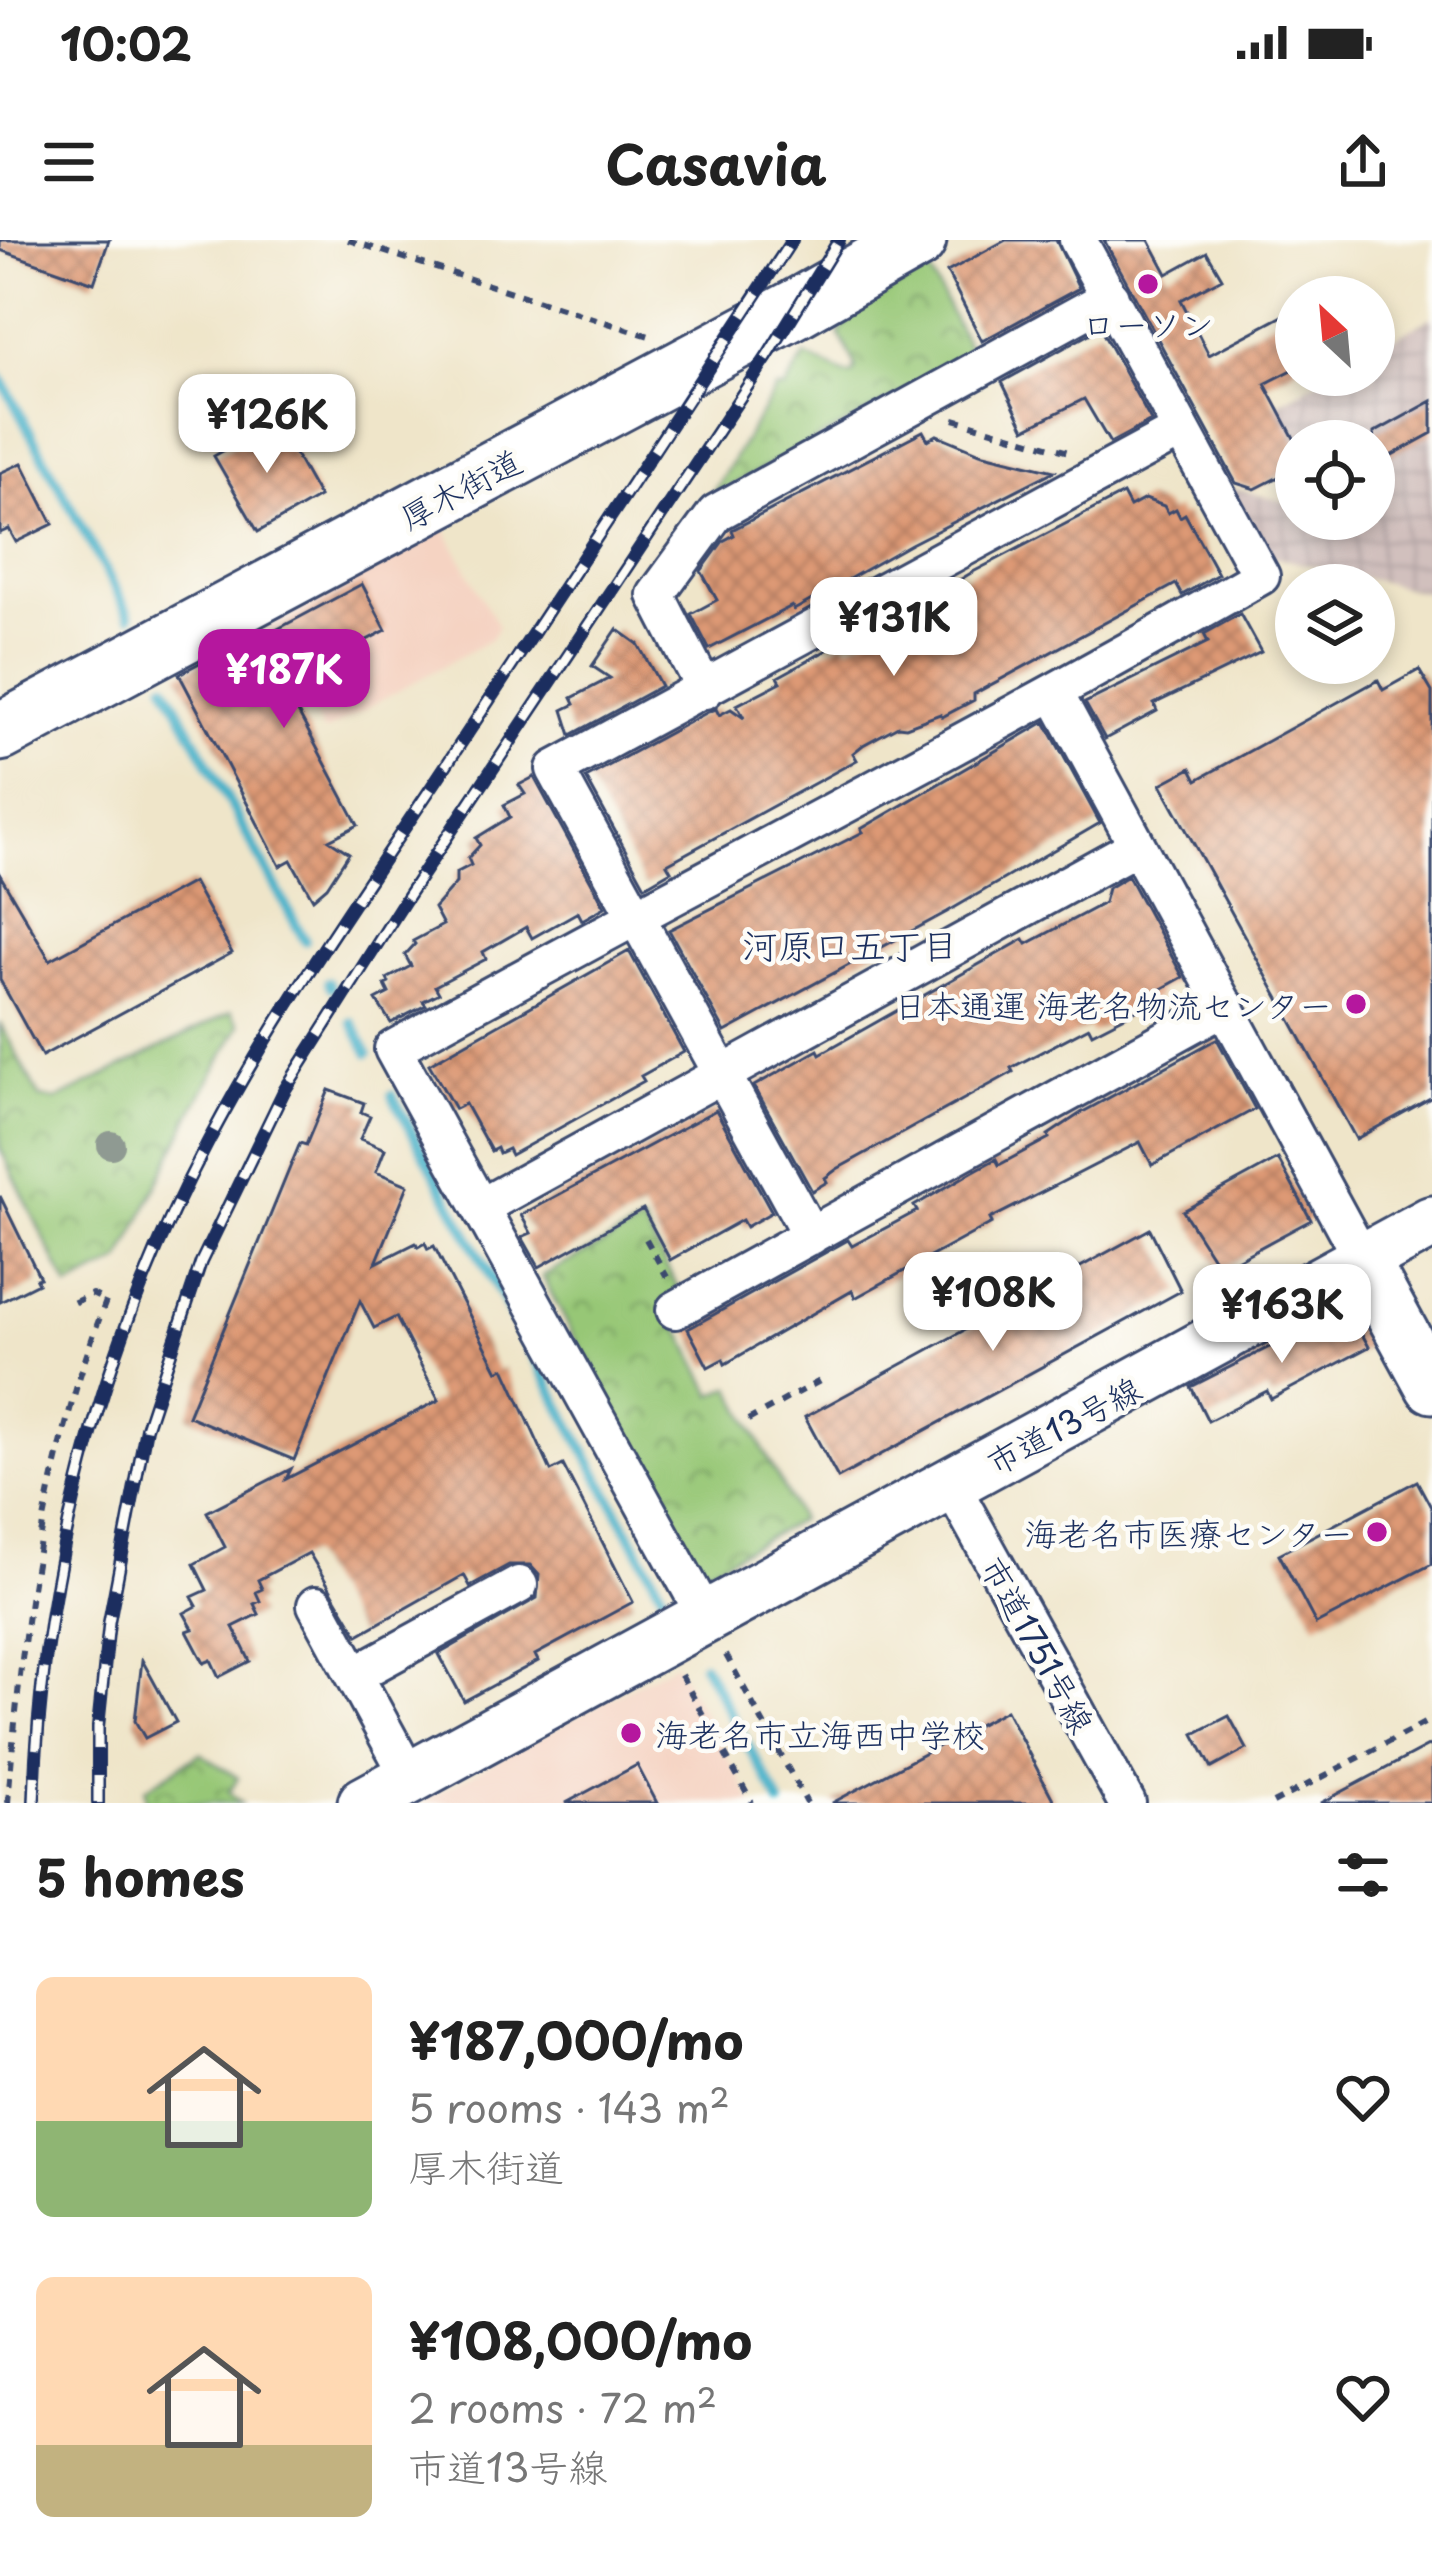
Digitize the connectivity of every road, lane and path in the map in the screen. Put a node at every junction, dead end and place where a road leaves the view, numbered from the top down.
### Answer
1 (348, 240) edge
2 (916, 240) edge
3 (1078, 240) edge
4 (1110, 297) junction
5 (664, 341) dead end
6 (1181, 430) junction
7 (705, 690) junction
8 (1054, 694) junction
9 (0, 732) edge
10 (1137, 846) junction
11 (635, 915) junction
12 (1226, 1006) junction
13 (722, 1074) junction
14 (481, 1207) junction
15 (1432, 1222) edge
16 (811, 1236) junction
17 (1363, 1261) junction
18 (73, 1303) dead end
19 (675, 1310) dead end
20 (827, 1377) dead end
21 (1432, 1387) edge
22 (748, 1420) dead end
23 (950, 1485) junction
24 (519, 1585) dead end
25 (316, 1605) dead end
26 (690, 1635) junction
27 (354, 1675) junction
28 (1432, 1719) edge
29 (410, 1778) junction
30 (8, 1803) edge
31 (364, 1803) edge
32 (752, 1803) edge
33 (807, 1803) edge
34 (1127, 1803) edge
35 (1273, 1803) edge

1 - 5 path
2 - 9 main road, 厚木街道
3 - 4 street
4 - 6 street
4 - 7 street
6 - 7 street
6 - 8 street
7 - 11 street
8 - 10 street
8 - 11 street
10 - 12 street
10 - 13 street
11 - 13 street
11 - 14 street
12 - 16 street
12 - 17 street
13 - 14 street
13 - 16 street
14 - 26 street
15 - 17 street, 市道13号線
16 - 19 street
17 - 21 street
17 - 23 street, 市道13号線
18 - 30 path
20 - 22 path
23 - 26 street, 市道13号線
23 - 34 street, 市道1751号線
24 - 27 street
25 - 27 street
26 - 29 street, 市道13号線
26 - 32 path
26 - 33 path
27 - 29 street
28 - 35 path
29 - 31 street, 市道13号線

